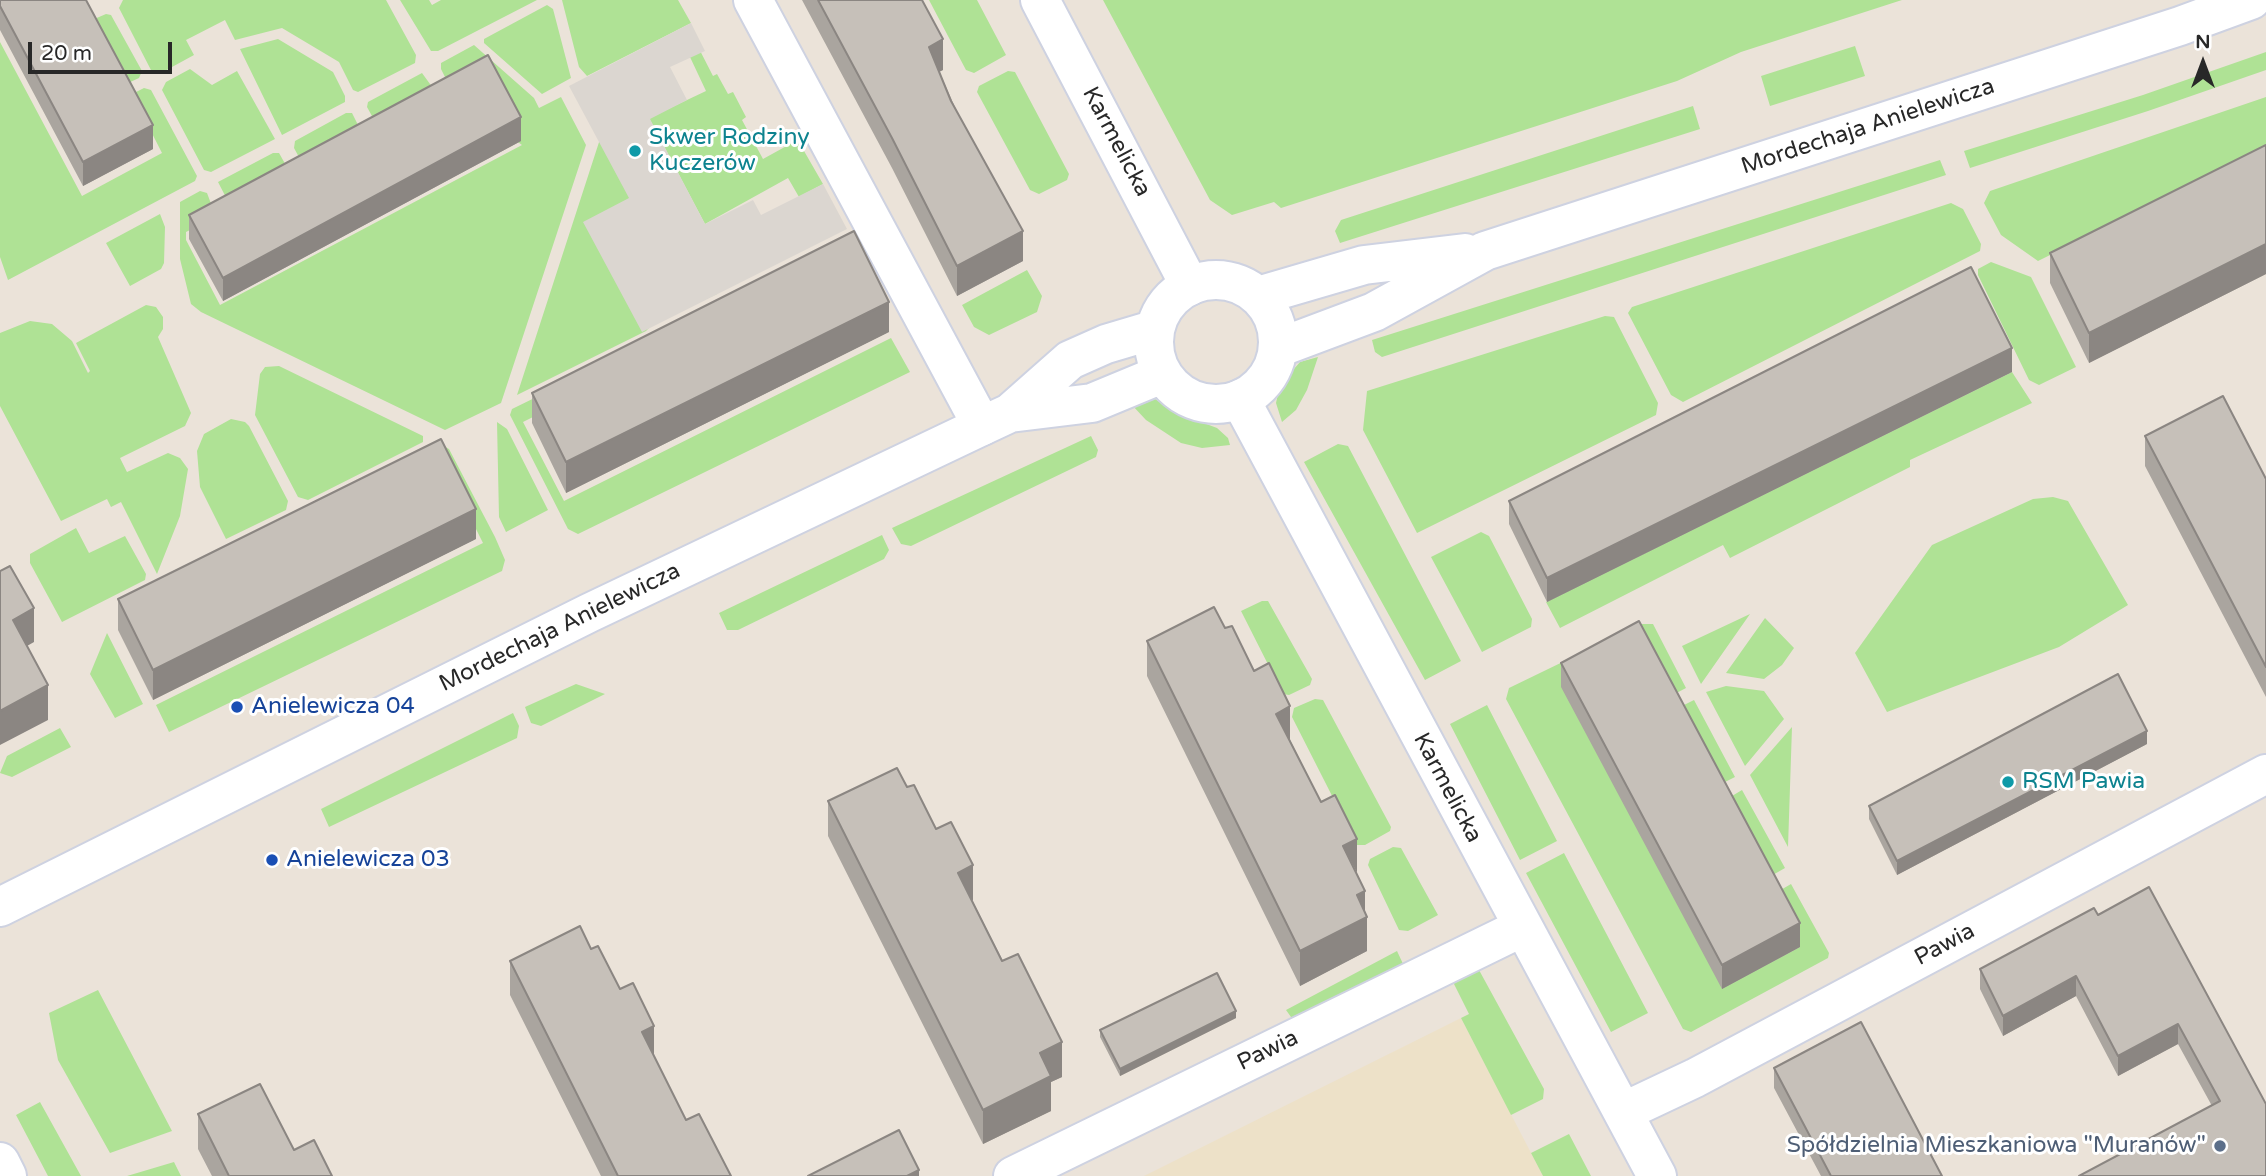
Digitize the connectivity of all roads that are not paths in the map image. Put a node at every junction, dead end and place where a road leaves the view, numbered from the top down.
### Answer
1 (753, 0) edge
2 (1040, 0) edge
3 (2251, 0) edge
4 (1485, 251) junction
5 (1190, 285) junction
6 (1258, 296) junction
7 (1153, 330) junction
8 (1278, 348) junction
9 (1162, 374) junction
10 (1240, 399) junction
11 (996, 419) junction
12 (2266, 774) edge
13 (0, 907) edge
14 (1522, 927) junction
15 (1623, 1112) junction
16 (0, 1163) edge
17 (7, 1176) edge
18 (1013, 1176) edge
19 (1657, 1176) edge

1 - 11 street
2 - 5 street, Karmelicka
3 - 4 street, Mordechaja Anielewicza
4 - 6 street, Mordechaja Anielewicza
4 - 8 street, Mordechaja Anielewicza
5 - 6 street
5 - 7 street
6 - 8 street
7 - 9 street
7 - 11 street, Mordechaja Anielewicza
8 - 10 street
9 - 10 street
9 - 11 street, Mordechaja Anielewicza
10 - 14 street, Karmelicka
11 - 13 street, Mordechaja Anielewicza
12 - 15 street, Pawia
14 - 15 street, Karmelicka
14 - 18 street, Pawia
15 - 19 street, Karmelicka
16 - 17 street

